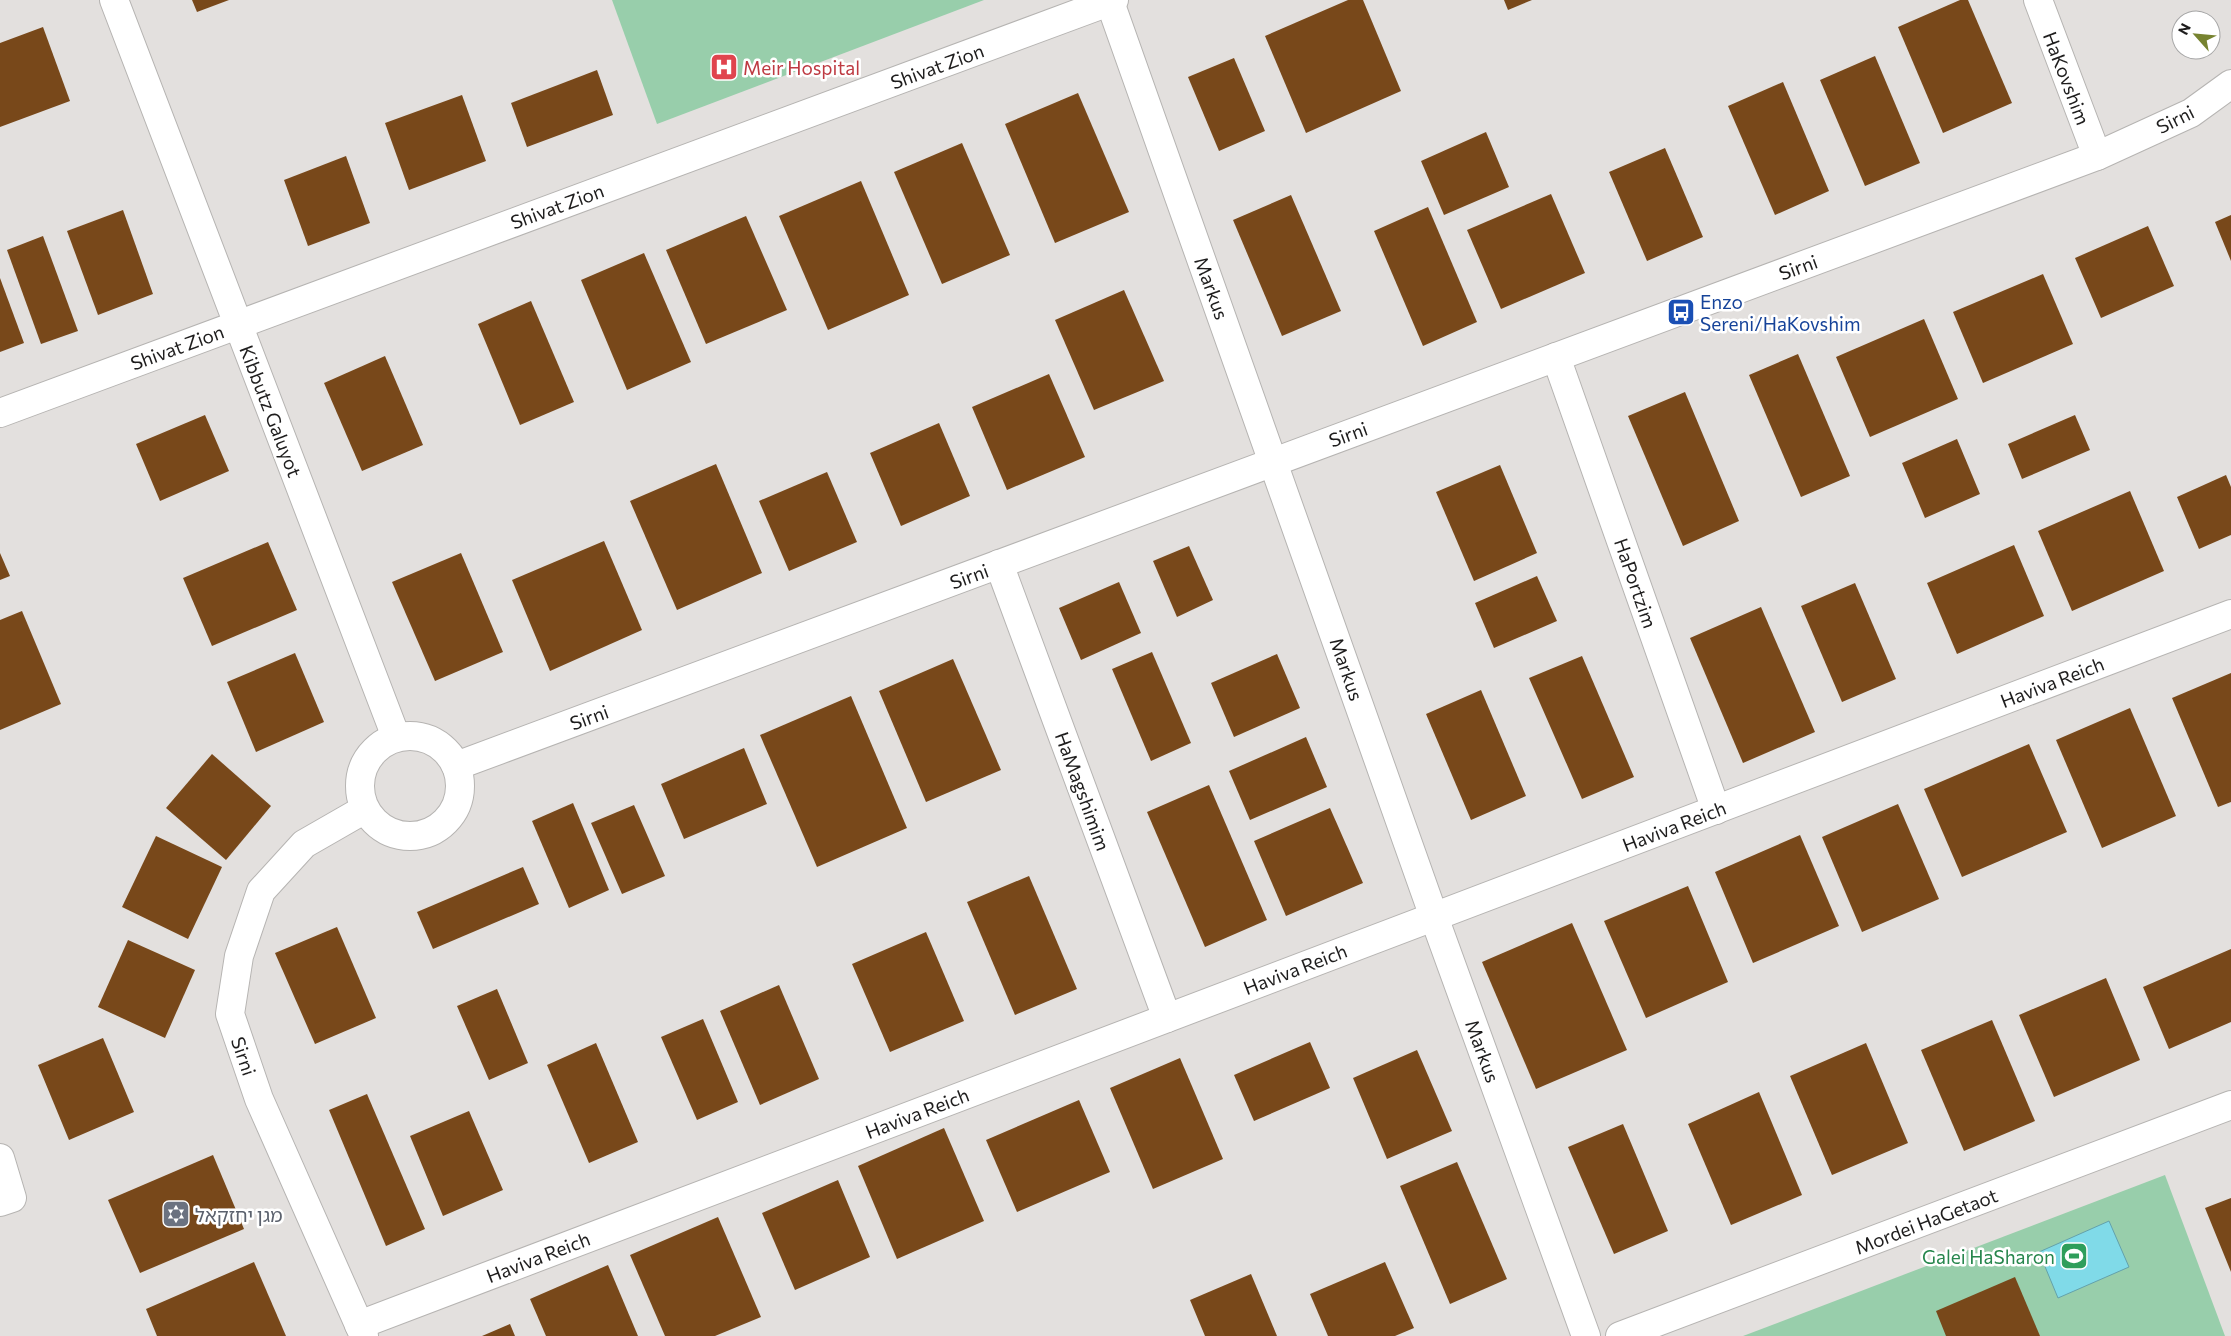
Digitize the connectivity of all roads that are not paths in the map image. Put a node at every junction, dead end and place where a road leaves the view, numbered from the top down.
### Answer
1 (114, 0) edge
2 (2038, 0) edge
3 (1112, 1) edge
4 (2231, 84) edge
5 (2097, 156) junction
6 (238, 324) junction
7 (1556, 357) junction
8 (0, 413) edge
9 (1273, 462) junction
10 (999, 564) junction
11 (2231, 614) edge
12 (396, 737) junction
13 (456, 766) junction
14 (365, 809) junction
15 (1716, 810) junction
16 (1434, 917) junction
17 (1167, 1018) junction
18 (2231, 1105) edge
19 (0, 1158) edge
20 (0, 1202) edge
21 (362, 1330) edge
22 (1586, 1336) edge
23 (1620, 1336) edge

1 - 6 street, Kibbutz Galuyot
2 - 5 street, HaKovshim
3 - 6 street, Shivat Zion
3 - 9 street, Markus
4 - 5 street, Sirni
5 - 7 street, Sirni
6 - 8 street, Shivat Zion
6 - 12 street, Kibbutz Galuyot
7 - 9 street, Sirni
7 - 15 street, HaPortzim
9 - 10 street, Sirni
9 - 16 street, Markus
10 - 13 street, Sirni
10 - 17 street, HaMagshimim
11 - 15 street, Haviva Reich
12 - 13 street
12 - 14 street
13 - 14 street
14 - 21 street, Sirni
15 - 16 street, Haviva Reich
16 - 17 street, Haviva Reich
16 - 22 street, Markus
17 - 21 street, Haviva Reich
18 - 23 street, Mordei HaGetaot
19 - 20 street

